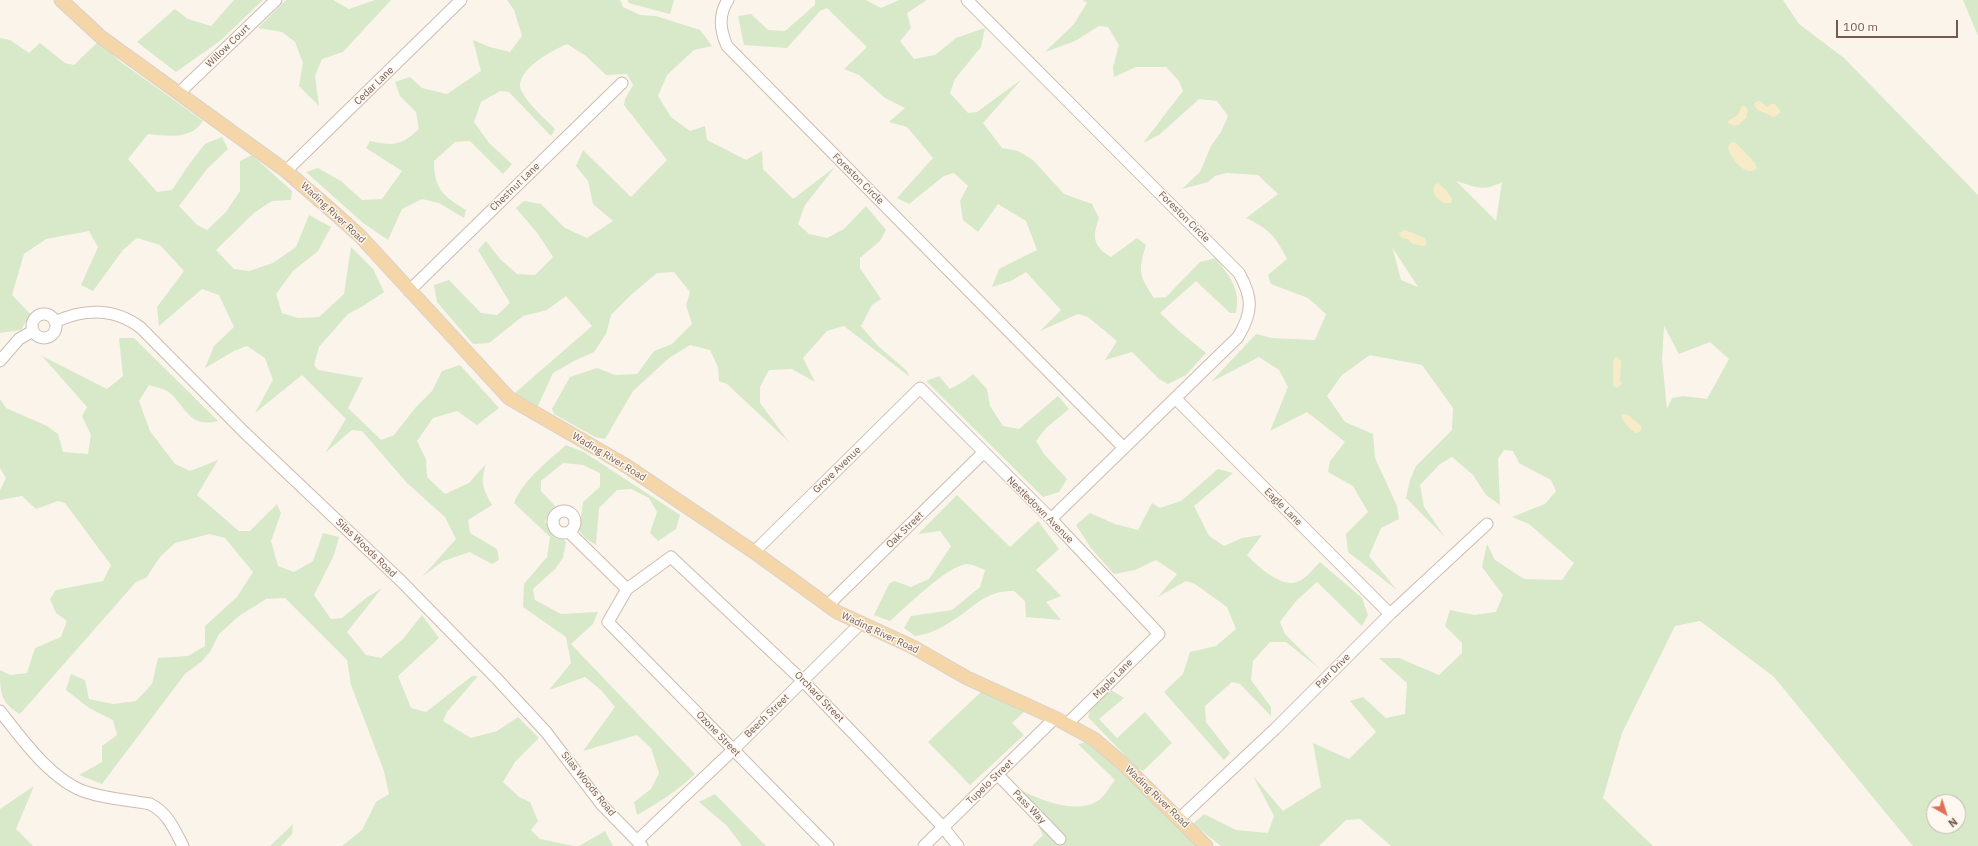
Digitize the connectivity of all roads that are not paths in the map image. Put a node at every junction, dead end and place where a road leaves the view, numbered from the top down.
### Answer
1 (61, 0) edge
2 (276, 0) edge
3 (461, 0) edge
4 (728, 0) edge
5 (967, 0) edge
6 (622, 83) dead end
7 (180, 92) junction
8 (286, 171) junction
9 (409, 291) junction
10 (55, 322) junction
11 (33, 331) junction
12 (0, 361) edge
13 (920, 388) joint
14 (1176, 399) junction
15 (1124, 448) junction
16 (983, 453) junction
17 (1051, 519) junction
18 (1488, 524) dead end
19 (569, 532) dead end
20 (754, 552) junction
21 (627, 589) junction
22 (827, 606) junction
23 (1390, 614) junction
24 (861, 623) junction
25 (1159, 634) joint
26 (803, 681) junction
27 (0, 710) edge
28 (1061, 721) junction
29 (733, 750) junction
30 (998, 774) junction
31 (1180, 818) junction
32 (943, 827) junction
33 (1060, 839) dead end
34 (639, 843) edge
35 (183, 846) edge
36 (828, 846) edge
37 (924, 846) edge
38 (958, 846) edge
39 (1206, 846) edge

1 - 7 main road, Wading River Road
2 - 7 street, Willow Court
3 - 8 street, Cedar Lane
4 - 15 street, Foreston Circle
5 - 14 street, Foreston Circle
6 - 9 street, Chestnut Lane
7 - 8 main road, Wading River Road
8 - 9 main road, Wading River Road
9 - 20 main road, Wading River Road
10 - 11 street
10 - 11 street
10 - 34 street, Silas Woods Road
11 - 12 street
13 - 16 street, Nestledown Avenue
13 - 20 street, Grove Avenue
14 - 15 street, Foreston Circle
14 - 23 street, Eagle Lane
15 - 17 street, Foreston Circle
16 - 17 street, Nestledown Avenue
16 - 22 street, Oak Street
17 - 25 street, Nestledown Avenue
18 - 23 street, Parr Drive
19 - 21 street
20 - 22 main road, Wading River Road
21 - 26 street, Orchard Street
21 - 29 street, Ozone Street
22 - 24 main road, Wading River Road
23 - 31 street, Parr Drive
24 - 26 street, Beech Street
24 - 28 main road, Wading River Road
25 - 28 street, Maple Lane
26 - 29 street, Beech Street
26 - 32 street, Orchard Street
27 - 35 street
28 - 30 street, Tupelo Street
28 - 31 main road, Wading River Road
29 - 34 street, Beech Street
29 - 36 street, Ozone Street
30 - 32 street, Tupelo Street
30 - 33 street, Pass Way
31 - 39 main road, Wading River Road
32 - 37 street, Tupelo Street
32 - 38 street, Orchard Street

